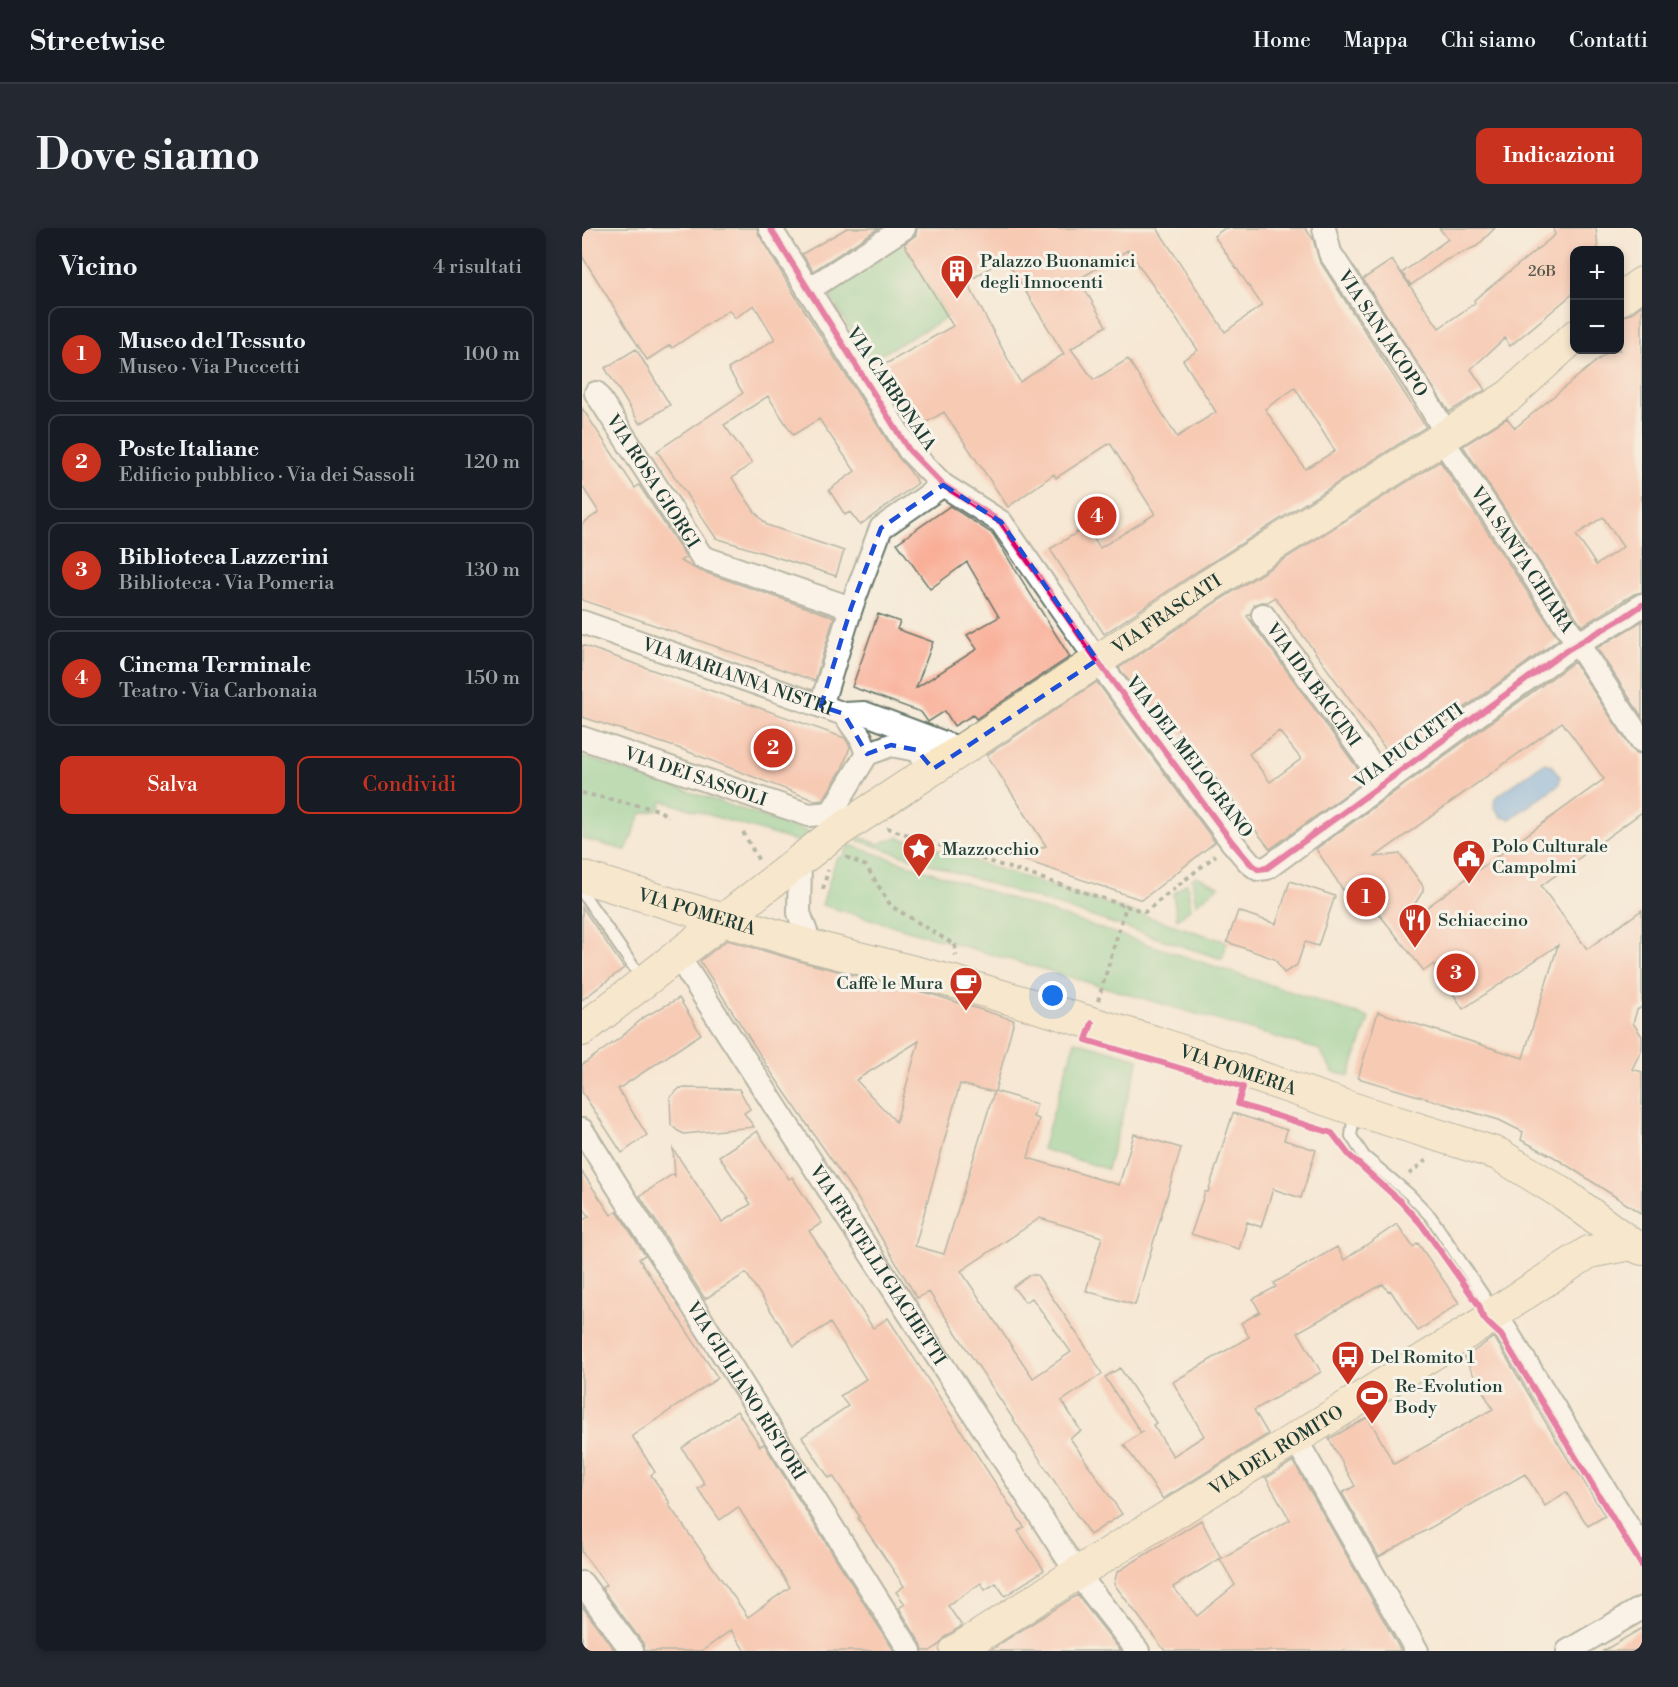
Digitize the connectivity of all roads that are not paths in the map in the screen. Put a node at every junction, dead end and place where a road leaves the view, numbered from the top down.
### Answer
1 (770, 228) edge
2 (904, 228) edge
3 (1324, 228) edge
4 (1642, 284) edge
5 (808, 290) junction
6 (1624, 296) edge
7 (1570, 341) edge
8 (596, 393) dead end
9 (1445, 439) junction
10 (943, 485) junction
11 (1642, 605) edge
12 (851, 608) junction
13 (1263, 615) dead end
14 (582, 622) edge
15 (1577, 644) junction
16 (1098, 660) junction
17 (821, 706) junction
18 (844, 714) junction
19 (582, 738) edge
20 (1642, 741) edge
21 (963, 750) junction
22 (867, 754) junction
23 (933, 769) junction
24 (1384, 782) junction
25 (828, 842) junction
26 (800, 861) junction
27 (1258, 869) joint
28 (582, 877) edge
29 (582, 892) edge
30 (723, 920) junction
31 (811, 946) junction
32 (678, 956) junction
33 (644, 982) junction
34 (582, 1030) edge
35 (1354, 1109) junction
36 (582, 1130) edge
37 (1636, 1246) edge
38 (1496, 1313) junction
39 (1295, 1438) junction
40 (1642, 1549) edge
41 (1077, 1573) junction
42 (582, 1583) edge
43 (1642, 1608) edge
44 (632, 1651) edge
45 (910, 1651) edge
46 (957, 1651) edge
47 (1138, 1651) edge
48 (1417, 1651) edge
49 (1568, 1651) edge

1 - 5 street, VIA CARBONAIA
2 - 5 street
3 - 9 street, VIA SAN JACOPO
4 - 6 street
5 - 10 street, VIA CARBONAIA
7 - 9 street, VIA FRASCATI
8 - 12 street, VIA ROSA GIORGI
9 - 15 street, VIA SANTA CHIARA
9 - 16 street, VIA FRASCATI
10 - 12 street
10 - 16 street, VIA CARBONAIA
11 - 15 street, VIA PUCCETTI
12 - 17 street
13 - 24 street, VIA IDA BACCINI
14 - 17 street, VIA MARIANNA NISTRI
15 - 20 street, VIA SANTA CHIARA
15 - 24 street, VIA PUCCETTI
16 - 21 street, VIA FRASCATI
16 - 27 street, VIA DEL MELOGRANO
17 - 18 street, VIA MARIANNA NISTRI
18 - 21 street, VIA MARIANNA NISTRI
18 - 22 street
19 - 25 street, VIA DEI SASSOLI
21 - 23 street, VIA FRASCATI
22 - 23 street
22 - 25 street
23 - 25 street, VIA FRASCATI
24 - 27 street, VIA PUCCETTI
25 - 26 street, VIA FRASCATI
26 - 30 street, VIA FRASCATI
26 - 31 street
28 - 30 street, VIA POMERIA
29 - 33 lane
30 - 31 street, VIA POMERIA
30 - 32 street, VIA FRASCATI
31 - 35 street, VIA POMERIA
32 - 33 street, VIA FRASCATI
32 - 41 street, VIA FRATELLI GIACHETTI
33 - 34 street, VIA FRASCATI
35 - 37 street, VIA POMERIA
35 - 38 lane
36 - 45 street, VIA GIULIANO RISTORI
37 - 38 street, VIA DEL ROMITO
38 - 39 street, VIA DEL ROMITO
38 - 40 street
39 - 41 street, VIA DEL ROMITO
39 - 48 street
41 - 46 street, VIA DEL ROMITO
41 - 47 street, VIA FRATELLI GIACHETTI
42 - 44 street
43 - 49 street

